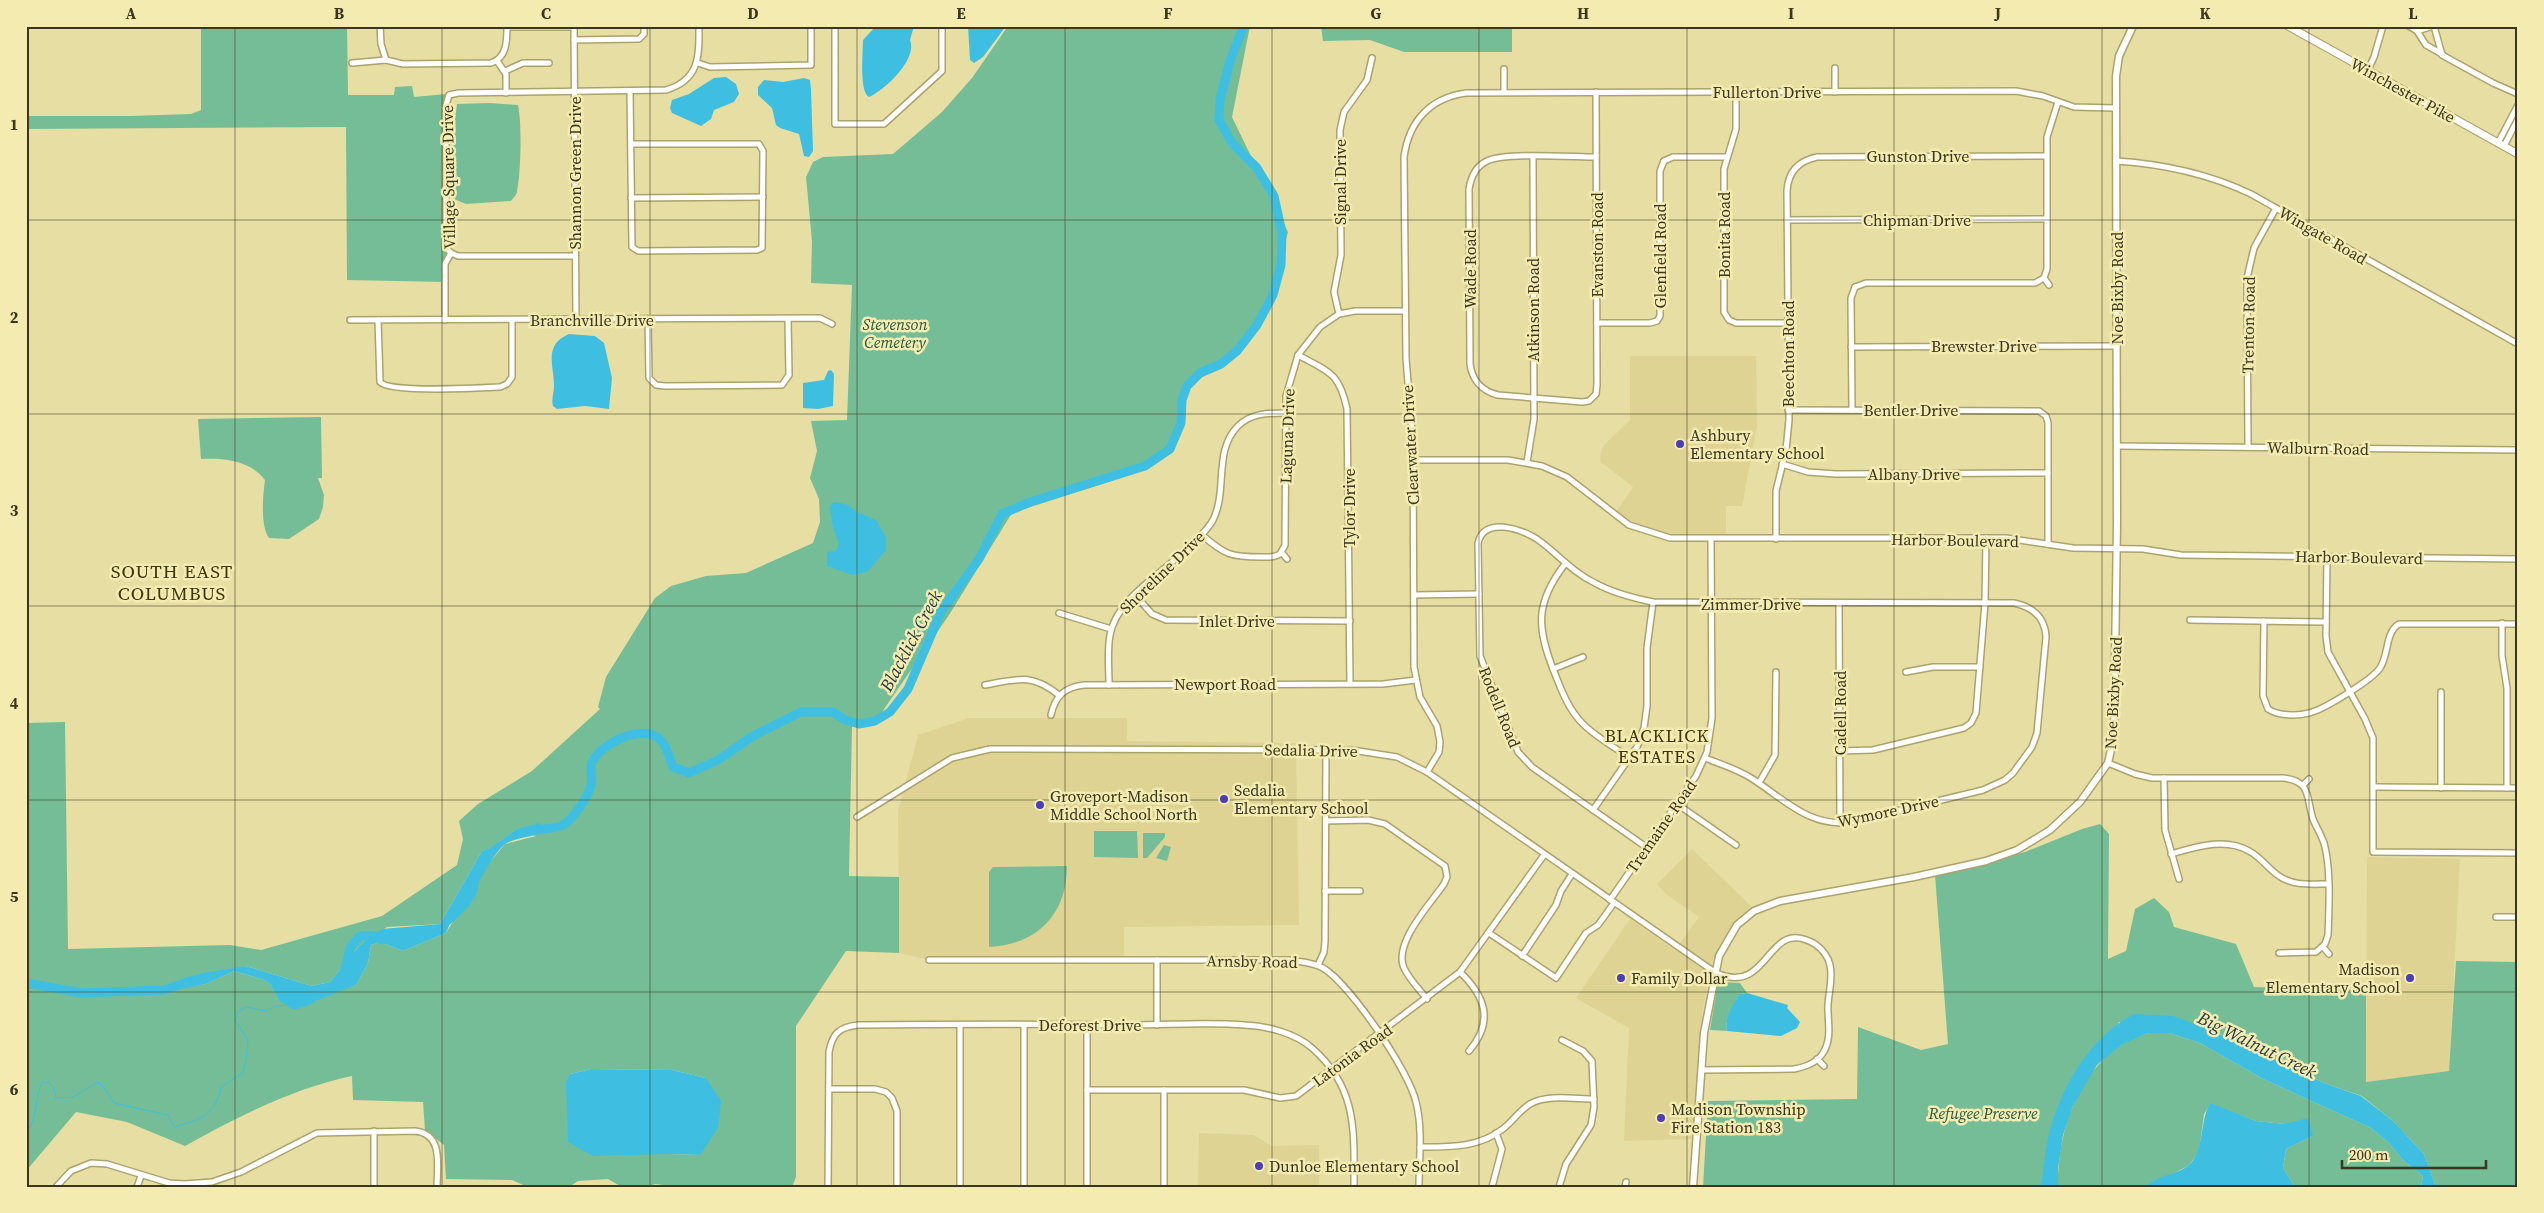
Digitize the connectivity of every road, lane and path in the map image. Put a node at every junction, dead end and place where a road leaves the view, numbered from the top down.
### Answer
1 (380, 26) edge
2 (574, 26) edge
3 (644, 26) edge
4 (699, 26) edge
5 (811, 26) edge
6 (835, 26) edge
7 (942, 26) edge
8 (2133, 26) edge
9 (2288, 26) edge
10 (2383, 26) edge
11 (2410, 26) edge
12 (2433, 26) edge
13 (507, 27) edge
14 (2417, 31) junction
15 (574, 40) junction
16 (2442, 55) junction
17 (1372, 58) dead end
18 (386, 60) junction
19 (352, 62) dead end
20 (494, 62) junction
21 (549, 63) dead end
22 (698, 63) junction
23 (1835, 68) dead end
24 (1504, 69) dead end
25 (2368, 70) junction
26 (505, 71) junction
27 (630, 92) junction
28 (1504, 92) junction
29 (1596, 92) junction
30 (1736, 92) junction
31 (1835, 92) junction
32 (506, 93) junction
33 (575, 93) junction
34 (2518, 94) edge
35 (2058, 102) junction
36 (2518, 105) edge
37 (2115, 108) junction
38 (1423, 113) joint
39 (2518, 119) edge
40 (631, 144) junction
41 (2501, 145) junction
42 (2518, 154) edge
43 (2046, 156) junction
44 (1533, 157) junction
45 (1596, 157) junction
46 (1658, 157) dead end
47 (1726, 157) junction
48 (1664, 161) junction
49 (2116, 161) junction
50 (1794, 169) joint
51 (763, 196) junction
52 (631, 198) junction
53 (2276, 208) junction
54 (2047, 219) junction
55 (1787, 220) junction
56 (451, 253) junction
57 (575, 256) junction
58 (2044, 278) junction
59 (2049, 285) dead end
60 (1405, 311) junction
61 (1339, 314) junction
62 (648, 319) junction
63 (788, 319) junction
64 (350, 320) dead end
65 (378, 320) junction
66 (445, 320) junction
67 (512, 320) junction
68 (576, 320) junction
69 (1729, 320) junction
70 (1597, 323) junction
71 (1788, 323) junction
72 (832, 324) dead end
73 (1724, 324) dead end
74 (2518, 344) edge
75 (2117, 346) junction
76 (1851, 347) junction
77 (1298, 356) junction
78 (1534, 398) junction
79 (1788, 410) junction
80 (1852, 410) junction
81 (1285, 413) junction
82 (2117, 446) junction
83 (2248, 447) junction
84 (2518, 450) edge
85 (1413, 460) junction
86 (1527, 462) junction
87 (1782, 464) junction
88 (2048, 473) junction
89 (1477, 529) dead end
90 (1482, 533) junction
91 (1202, 535) junction
92 (1986, 538) junction
93 (1711, 539) junction
94 (1776, 539) junction
95 (2048, 544) junction
96 (2117, 549) junction
97 (1282, 553) junction
98 (2327, 557) junction
99 (1287, 558) dead end
100 (2518, 559) edge
101 (1565, 564) junction
102 (1479, 594) junction
103 (1135, 595) junction
104 (1414, 595) junction
105 (1653, 602) junction
106 (1840, 603) junction
107 (1985, 603) junction
108 (1711, 604) junction
109 (1059, 613) dead end
110 (2038, 615) joint
111 (2190, 620) dead end
112 (2264, 620) junction
113 (1350, 621) junction
114 (2326, 622) junction
115 (2502, 623) junction
116 (2518, 624) edge
117 (1111, 629) junction
118 (1583, 657) dead end
119 (1980, 667) junction
120 (1553, 669) junction
121 (1776, 672) dead end
122 (1906, 672) dead end
123 (1416, 680) junction
124 (1109, 684) junction
125 (1350, 684) junction
126 (985, 685) dead end
127 (2349, 692) junction
128 (2441, 692) dead end
129 (1059, 695) junction
130 (1051, 715) dead end
131 (1326, 750) junction
132 (1840, 751) junction
133 (1630, 758) junction
134 (1705, 758) junction
135 (2108, 763) junction
136 (1427, 772) junction
137 (2164, 778) junction
138 (2309, 779) dead end
139 (1759, 783) junction
140 (2303, 785) junction
141 (2374, 788) junction
142 (2441, 788) junction
143 (2507, 788) junction
144 (2518, 788) edge
145 (1677, 804) junction
146 (1594, 810) junction
147 (857, 817) dead end
148 (1326, 821) junction
149 (1840, 823) junction
150 (1736, 845) dead end
151 (1646, 847) junction
152 (2518, 853) edge
153 (1544, 854) junction
154 (2171, 854) junction
155 (1453, 871) dead end
156 (1447, 872) junction
157 (1572, 874) junction
158 (2179, 879) dead end
159 (2328, 884) junction
160 (1326, 891) junction
161 (1360, 891) dead end
162 (1612, 901) junction
163 (2518, 916) edge
164 (2496, 917) dead end
165 (1489, 933) junction
166 (2323, 947) junction
167 (2279, 953) dead end
168 (2329, 954) dead end
169 (1522, 956) junction
170 (929, 960) dead end
171 (1157, 960) junction
172 (1318, 965) junction
173 (1460, 972) junction
174 (1716, 973) junction
175 (1427, 999) junction
176 (1087, 1024) junction
177 (960, 1025) junction
178 (1024, 1025) junction
179 (1157, 1025) junction
180 (1379, 1035) junction
181 (1562, 1040) dead end
182 (1469, 1051) dead end
183 (1818, 1060) junction
184 (1824, 1066) dead end
185 (1333, 1069) junction
186 (1701, 1070) junction
187 (829, 1089) junction
188 (1087, 1090) junction
189 (1164, 1090) junction
190 (1594, 1099) junction
191 (374, 1131) junction
192 (1496, 1134) junction
193 (1420, 1147) junction
194 (141, 1176) junction
195 (56, 1187) edge
196 (137, 1187) edge
197 (374, 1187) edge
198 (437, 1187) edge
199 (828, 1187) edge
200 (897, 1187) edge
201 (960, 1187) edge
202 (1024, 1187) edge
203 (1087, 1187) edge
204 (1164, 1187) edge
205 (1354, 1187) edge
206 (1419, 1187) edge
207 (1492, 1187) edge
208 (1559, 1187) edge
209 (1693, 1187) edge

1 - 18 street
2 - 13 street
2 - 15 street, Shannon Green Drive
3 - 15 street
4 - 22 street
5 - 22 street
6 - 7 street
8 - 37 street, Noe Bixby Road
9 - 25 main road, Winchester Pike
10 - 25 street
11 - 14 street
12 - 14 street
12 - 16 street
13 - 20 street
14 - 16 street
15 - 33 street, Shannon Green Drive
16 - 34 street
17 - 61 street, Signal Drive
18 - 19 street
18 - 20 street
20 - 26 street
21 - 26 street
22 - 27 street
23 - 31 street
24 - 28 street
25 - 41 main road, Winchester Pike
26 - 32 street
27 - 33 street
27 - 40 street
28 - 29 street, Fullerton Drive
28 - 38 street, Fullerton Drive
29 - 30 street, Fullerton Drive
29 - 45 street, Evanston Road
30 - 31 street, Fullerton Drive
30 - 47 street, Bonita Road
31 - 35 street, Fullerton Drive
32 - 33 street
32 - 56 street, Village Square Drive
33 - 57 street, Shannon Green Drive
35 - 37 street, Fullerton Drive
35 - 43 street
36 - 41 street
37 - 49 street, Noe Bixby Road
38 - 60 street, Clearwater Drive
39 - 41 street
40 - 51 street
40 - 52 street
41 - 42 main road, Winchester Pike
43 - 50 street, Gunston Drive
43 - 54 street
44 - 45 street
44 - 78 street, Atkinson Road
44 - 78 street, Wade Road
45 - 70 street, Evanston Road
46 - 48 street
47 - 48 street
47 - 69 street, Bonita Road
48 - 70 street, Glenfield Road
49 - 53 street, Wingate Road
49 - 75 street, Noe Bixby Road
50 - 55 street, Beechton Road
51 - 52 street
51 - 52 street
53 - 74 street, Wingate Road
53 - 83 street, Trenton Road
54 - 55 street, Chipman Drive
54 - 58 street
55 - 71 street, Beechton Road
56 - 57 street
56 - 66 street, Village Square Drive
57 - 68 street, Shannon Green Drive
58 - 59 street
58 - 76 street
60 - 61 street, Laguna Drive
60 - 85 street, Clearwater Drive
61 - 77 street, Laguna Drive
62 - 63 street, Branchville Drive
62 - 63 street
62 - 68 street, Branchville Drive
63 - 72 street, Branchville Drive
64 - 65 street, Branchville Drive
65 - 66 street, Branchville Drive
65 - 67 street
66 - 67 street, Branchville Drive
67 - 68 street, Branchville Drive
69 - 71 street
69 - 73 street
70 - 78 street, Evanston Road
71 - 79 street, Beechton Road
75 - 76 street, Brewster Drive
75 - 82 street, Noe Bixby Road
76 - 80 street
77 - 81 street, Laguna Drive
77 - 113 street, Tylor Drive
78 - 86 street, Atkinson Road
79 - 80 street, Bentler Drive
79 - 87 street, Beechton Road
80 - 88 street, Bentler Drive
81 - 91 street, Shoreline Drive
81 - 97 street, Laguna Drive
82 - 83 street, Walburn Road
82 - 96 street, Noe Bixby Road
83 - 84 street, Walburn Road
85 - 86 street, Harbor Boulevard
85 - 104 street, Clearwater Drive
86 - 93 street, Harbor Boulevard
87 - 88 street, Albany Drive
87 - 94 street, Beechton Road
88 - 95 street
89 - 90 street
90 - 101 street, Zimmer Drive
90 - 102 street, Rodell Road
91 - 97 street
91 - 103 street, Shoreline Drive
92 - 94 street, Harbor Boulevard
92 - 95 street, Harbor Boulevard
92 - 107 street
93 - 94 street, Harbor Boulevard
93 - 108 street, Tremaine Road
95 - 96 street, Harbor Boulevard
96 - 98 street, Harbor Boulevard
96 - 135 street, Noe Bixby Road
97 - 99 street
98 - 100 street, Harbor Boulevard
98 - 114 street
101 - 105 street, Zimmer Drive
101 - 120 street
102 - 104 street
102 - 146 street, Rodell Road
103 - 113 street, Inlet Drive
103 - 117 street, Shoreline Drive
104 - 123 street, Clearwater Drive
105 - 108 street, Zimmer Drive
105 - 133 street
106 - 107 street, Zimmer Drive
106 - 108 street, Zimmer Drive
106 - 132 street, Cadell Road
107 - 110 street, Zimmer Drive
107 - 119 street
108 - 134 street, Tremaine Road
109 - 117 street
110 - 149 street, Wymore Drive
111 - 112 street
112 - 114 street
112 - 127 street
113 - 125 street, Tylor Drive
114 - 127 street
115 - 116 street
115 - 127 street
115 - 143 street
117 - 124 street, Shoreline Drive
118 - 120 street
119 - 122 street
119 - 132 street
120 - 133 street
121 - 139 street
123 - 125 street, Newport Road
123 - 136 street, Clearwater Drive
124 - 125 street, Newport Road
124 - 129 street, Newport Road
126 - 129 street
127 - 141 street
128 - 142 street
129 - 130 street
131 - 136 street, Sedalia Drive
131 - 147 street, Sedalia Drive
131 - 148 street
132 - 149 street, Cadell Road
133 - 146 street
134 - 139 street, Wymore Drive
134 - 145 street, Tremaine Road
135 - 137 street
135 - 174 street, Noe Bixby Road
136 - 153 street, Sedalia Drive
137 - 140 street
137 - 154 street
138 - 140 street
139 - 149 street, Wymore Drive
140 - 159 street
141 - 142 street
141 - 152 street
142 - 143 street
143 - 144 street
145 - 150 street
145 - 151 street, Tremaine Road
146 - 151 street, Rodell Road
148 - 156 street
148 - 160 street
151 - 162 street, Tremaine Road
153 - 157 street, Sedalia Drive
153 - 165 street, Latonia Road
154 - 158 street
154 - 159 street
155 - 156 street
156 - 175 street
157 - 162 street, Sedalia Drive
157 - 169 street
159 - 166 street
160 - 161 street
160 - 172 street
162 - 169 street, Tremaine Road
162 - 174 street, Sedalia Drive
163 - 164 street
165 - 169 street
165 - 173 street, Latonia Road
166 - 167 street
166 - 168 street
170 - 171 street, Arnsby Road
171 - 172 street, Arnsby Road
171 - 179 street
172 - 180 street, Arnsby Road
173 - 175 street, Latonia Road
173 - 182 street
174 - 183 street
174 - 186 street, Noe Bixby Road
175 - 180 street, Latonia Road
176 - 178 street, Deforest Drive
176 - 179 street, Deforest Drive
176 - 188 street
177 - 178 street, Deforest Drive
177 - 187 street, Deforest Drive
177 - 201 street
178 - 202 street
179 - 185 street, Deforest Drive
180 - 185 street, Latonia Road
180 - 193 street, Arnsby Road
181 - 190 street
183 - 184 street
183 - 186 street
185 - 189 street, Latonia Road
185 - 205 street, Deforest Drive
186 - 209 street, Noe Bixby Road
187 - 199 street
187 - 200 street
188 - 189 street, Latonia Road
188 - 203 street
189 - 204 street
190 - 192 street
190 - 208 street
191 - 194 street
191 - 197 street
191 - 198 street
192 - 193 street
192 - 207 street
193 - 206 street, Arnsby Road
194 - 195 street
194 - 196 street

